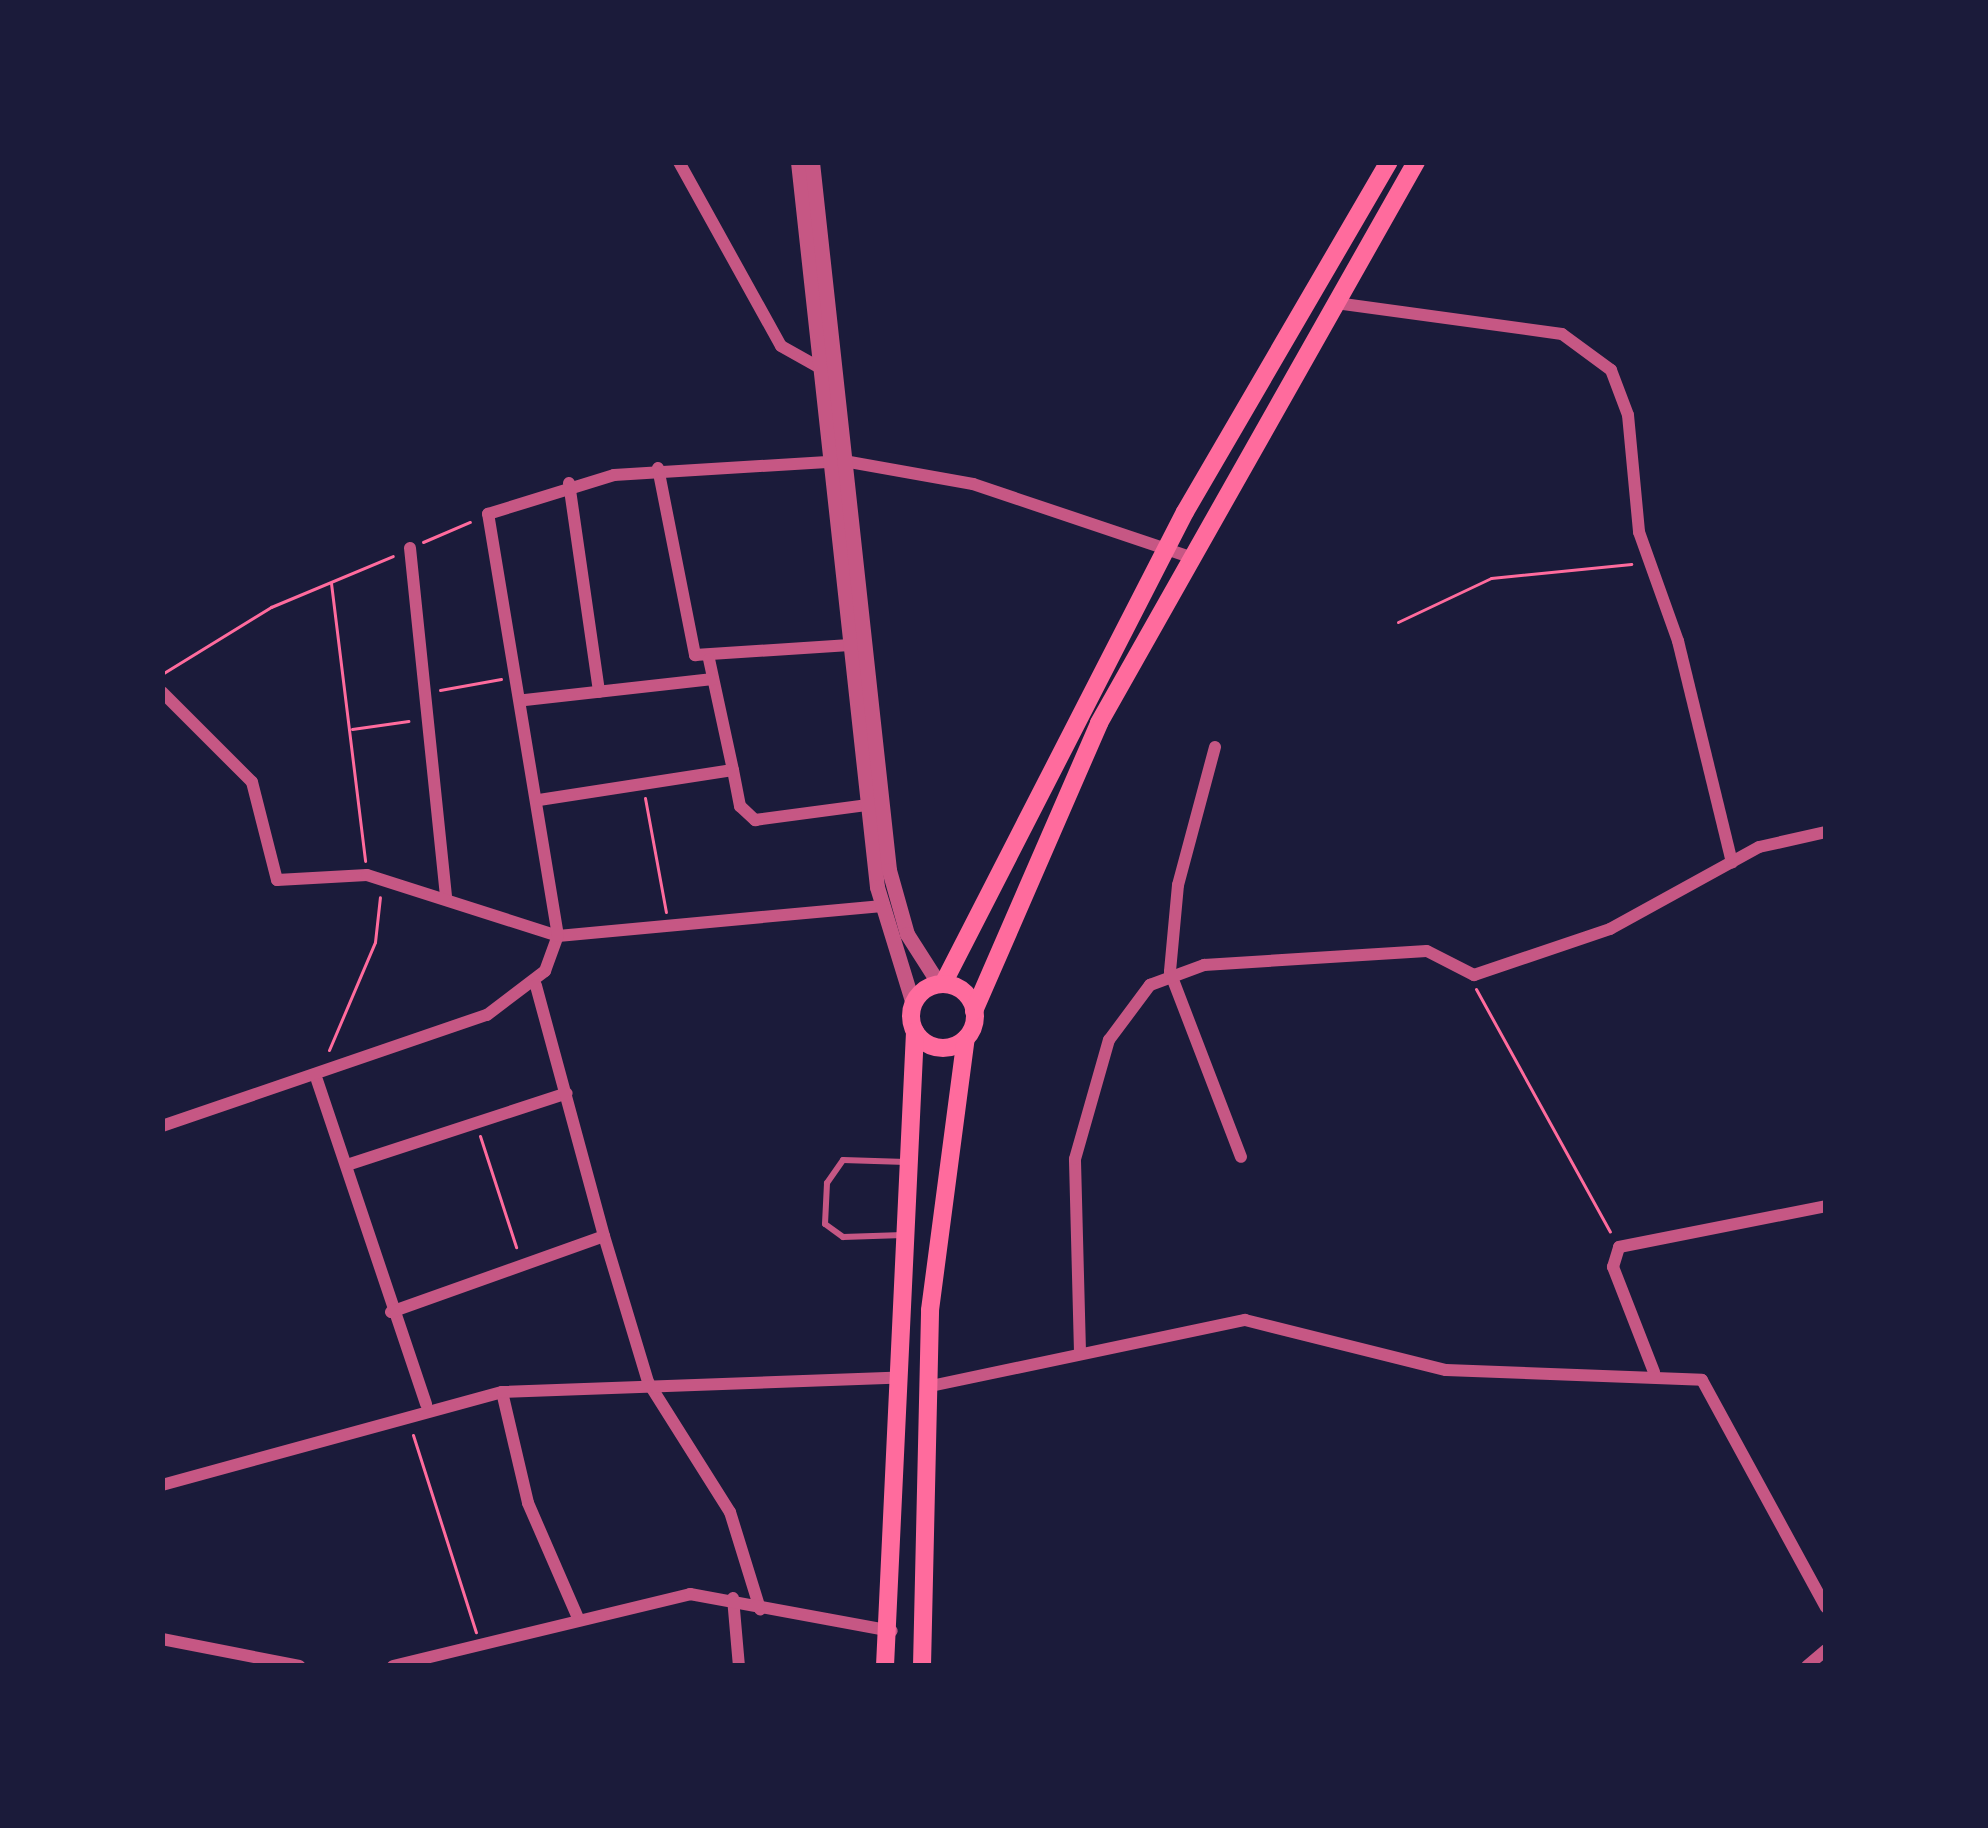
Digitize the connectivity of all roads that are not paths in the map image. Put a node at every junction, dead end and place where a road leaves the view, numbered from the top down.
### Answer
1 (679, 162) edge
2 (798, 162) edge
3 (812, 162) edge
4 (1389, 162) edge
5 (1416, 162) edge
6 (1336, 303) junction
7 (820, 368) junction
8 (837, 461) junction
9 (658, 468) junction
10 (569, 483) junction
11 (410, 548) road end
12 (1166, 548) junction
13 (1190, 557) junction
14 (850, 645) junction
15 (709, 659) junction
16 (713, 679) junction
17 (162, 692) edge
18 (598, 692) junction
19 (525, 700) junction
20 (1215, 747) dead end
21 (733, 770) junction
22 (539, 800) junction
23 (868, 805) junction
24 (1826, 832) edge
25 (1732, 862) junction
26 (446, 899) junction
27 (880, 906) junction
28 (558, 936) junction
29 (1170, 972) junction
30 (941, 984) junction
31 (536, 985) junction
32 (913, 1004) junction
33 (974, 1011) junction
34 (915, 1032) junction
35 (966, 1038) junction
36 (317, 1080) junction
37 (567, 1093) junction
38 (162, 1126) edge
39 (1241, 1157) dead end
40 (915, 1163) junction
41 (347, 1165) junction
42 (1826, 1206) edge
43 (905, 1235) junction
44 (604, 1236) junction
45 (391, 1312) junction
46 (1080, 1352) junction
47 (1654, 1372) junction
48 (893, 1378) junction
49 (648, 1382) junction
50 (925, 1388) junction
51 (502, 1392) junction
52 (426, 1404) junction
53 (162, 1485) edge
54 (733, 1598) junction
55 (1826, 1607) edge
56 (760, 1609) junction
57 (578, 1618) junction
58 (892, 1631) junction
59 (162, 1639) edge
60 (1826, 1650) edge
61 (299, 1666) edge
62 (393, 1666) edge
63 (739, 1666) edge
64 (885, 1666) edge
65 (922, 1666) edge
66 (1807, 1666) edge

1 - 7 street
2 - 7 street
3 - 8 street
4 - 12 main road
5 - 6 main road
6 - 13 main road
6 - 25 street
7 - 8 street
8 - 9 street
8 - 12 street
8 - 14 street
8 - 30 street
9 - 10 street
9 - 15 street
10 - 18 street
10 - 19 street
11 - 26 street
12 - 13 street
12 - 30 main road
13 - 33 main road
14 - 15 street
14 - 23 street
15 - 16 street
16 - 18 street
16 - 21 street
17 - 26 street
18 - 19 street
19 - 22 street
20 - 29 street
21 - 22 street
21 - 23 street
22 - 28 street
23 - 27 street
24 - 25 street
25 - 29 street
26 - 28 street
27 - 28 street
27 - 32 street
28 - 31 street
29 - 39 street
29 - 46 street
30 - 32 main road
30 - 33 main road
31 - 36 street
31 - 37 street
32 - 34 main road
33 - 35 main road
34 - 35 main road
34 - 40 main road
35 - 50 main road
36 - 38 street
36 - 41 street
37 - 41 street
37 - 44 street
40 - 43 main road
40 - 43 lane
41 - 45 street
42 - 47 street
43 - 48 main road
44 - 45 street
44 - 49 street
45 - 52 street
46 - 47 street
46 - 50 street
47 - 55 street
48 - 49 street
48 - 58 main road
49 - 51 street
49 - 56 street
50 - 65 main road
51 - 52 street
51 - 57 street
52 - 53 street
54 - 56 street
54 - 57 street
54 - 63 street
56 - 58 street
57 - 62 street
58 - 64 main road
59 - 61 street
60 - 66 street

